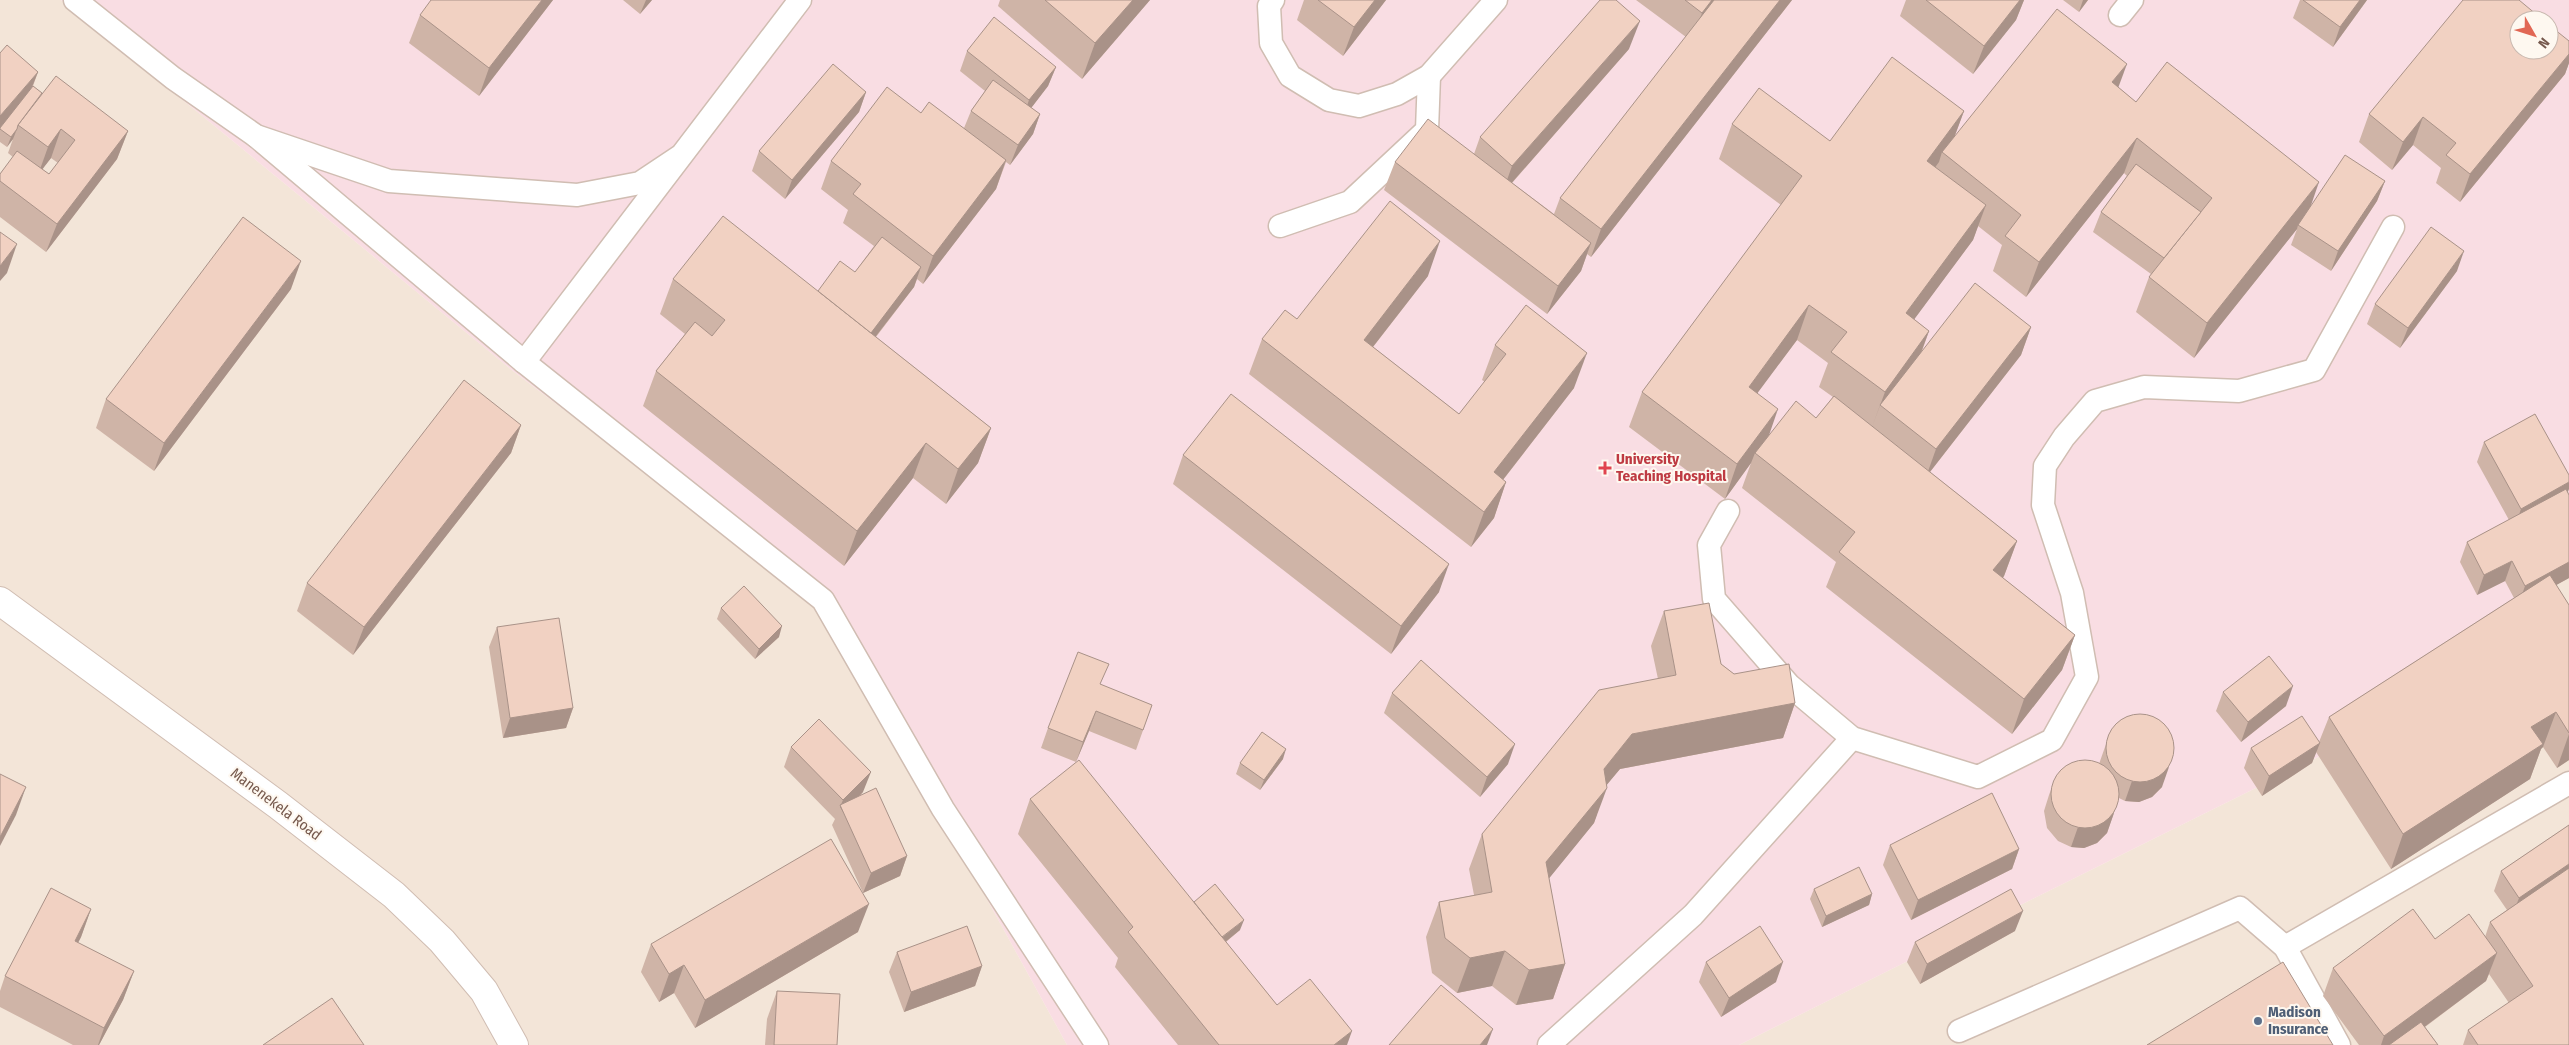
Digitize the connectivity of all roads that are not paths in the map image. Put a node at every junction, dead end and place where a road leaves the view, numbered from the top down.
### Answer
1 (75, 0) edge
2 (800, 0) edge
3 (1273, 0) edge
4 (1496, 0) edge
5 (1429, 76) junction
6 (256, 136) junction
7 (679, 157) junction
8 (1280, 226) dead end
9 (2392, 227) dead end
10 (524, 362) junction
11 (1728, 511) dead end
12 (0, 601) edge
13 (1852, 738) junction
14 (2569, 783) edge
15 (2285, 947) junction
16 (1959, 1031) dead end
17 (514, 1045) edge
18 (1097, 1045) edge
19 (1549, 1045) edge
20 (2339, 1045) edge

1 - 6 lane
2 - 7 lane
3 - 5 lane
4 - 5 lane
5 - 8 lane
6 - 7 lane
6 - 10 lane
7 - 10 lane
9 - 13 lane
10 - 18 lane
11 - 13 lane
12 - 17 street, Manenekela Road
13 - 19 lane
14 - 15 lane
15 - 16 lane
15 - 20 lane

